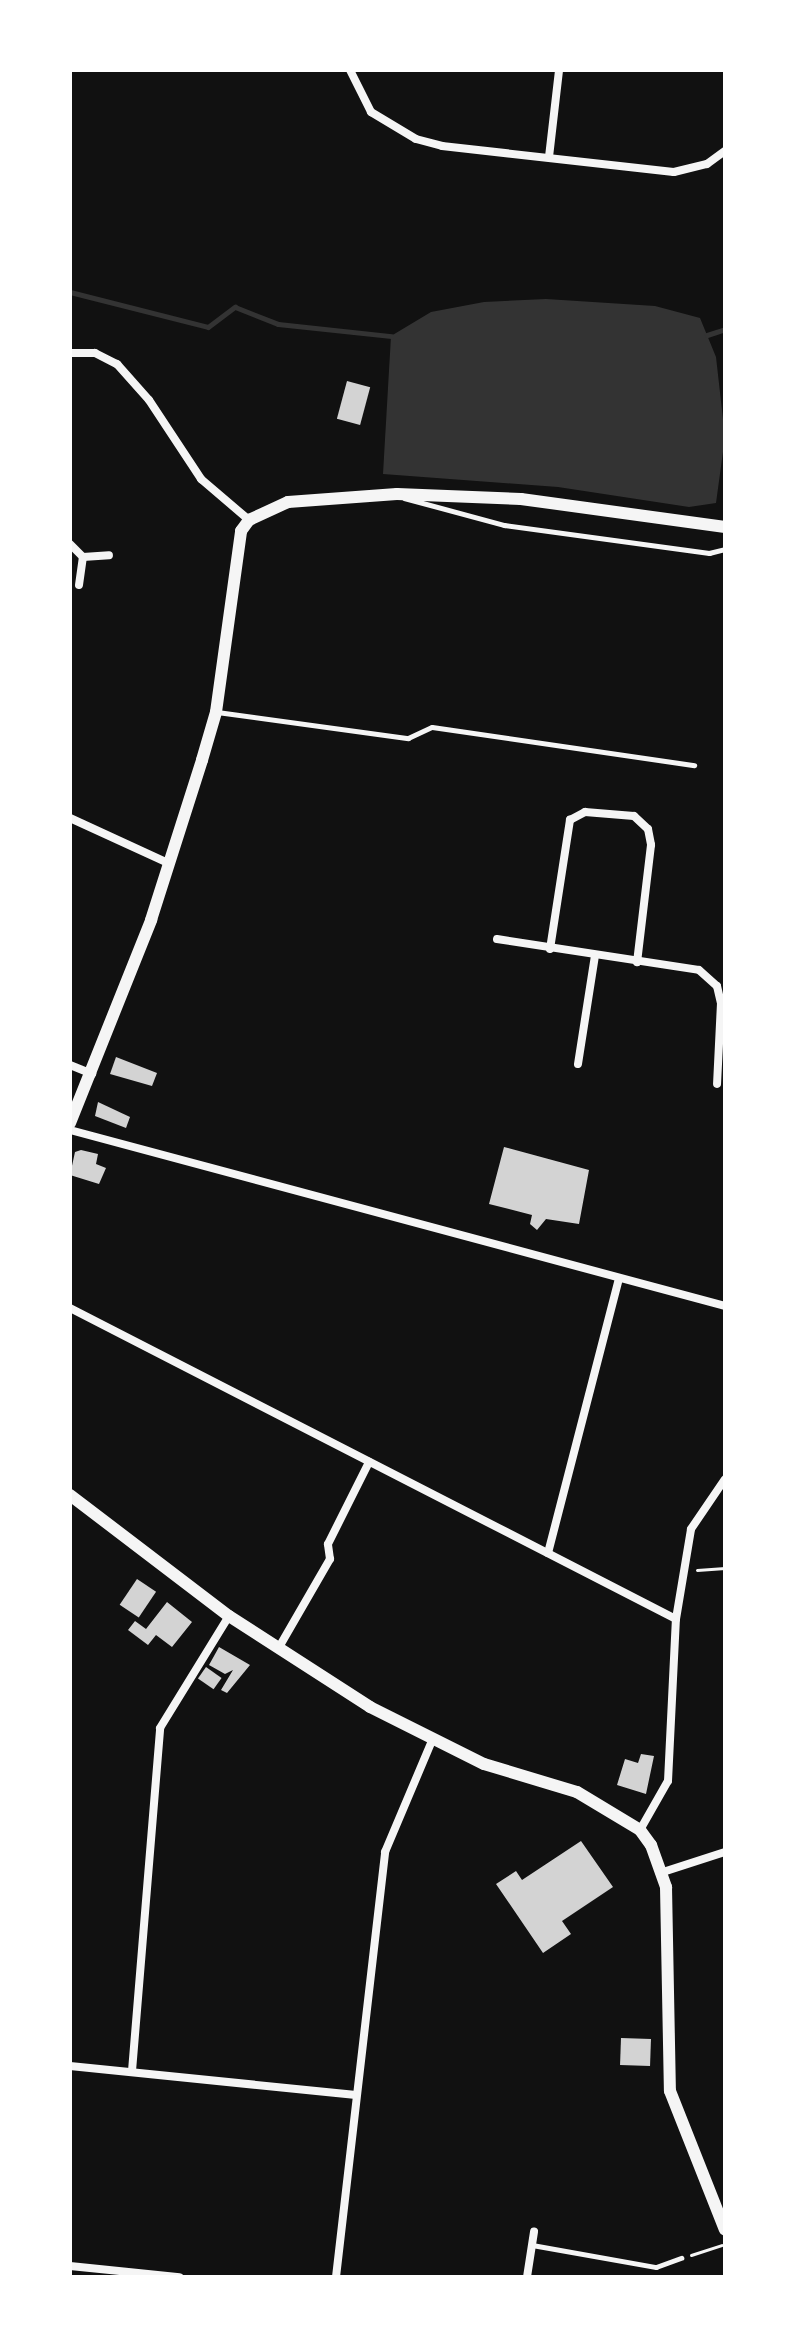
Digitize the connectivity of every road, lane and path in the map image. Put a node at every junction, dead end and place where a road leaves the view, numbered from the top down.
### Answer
1 (350, 70) edge
2 (559, 70) edge
3 (725, 151) edge
4 (549, 157) junction
5 (70, 353) edge
6 (397, 494) junction
7 (249, 520) junction
8 (725, 527) edge
9 (70, 544) edge
10 (725, 549) edge
11 (109, 555) dead end
12 (83, 557) junction
13 (79, 585) dead end
14 (216, 712) junction
15 (694, 765) dead end
16 (70, 818) edge
17 (170, 864) junction
18 (497, 939) dead end
19 (550, 949) junction
20 (595, 955) junction
21 (637, 962) junction
22 (722, 1061) edge
23 (578, 1064) dead end
24 (70, 1065) edge
25 (92, 1074) junction
26 (717, 1084) dead end
27 (70, 1123) edge
28 (70, 1130) edge
29 (619, 1279) junction
30 (725, 1306) edge
31 (70, 1308) edge
32 (369, 1462) junction
33 (725, 1479) edge
34 (70, 1495) edge
35 (548, 1553) junction
36 (725, 1568) edge
37 (682, 1570) junction
38 (229, 1616) junction
39 (676, 1619) junction
40 (277, 1650) junction
41 (432, 1741) junction
42 (640, 1830) junction
43 (725, 1852) edge
44 (663, 1872) junction
45 (70, 2066) edge
46 (132, 2071) junction
47 (354, 2095) junction
48 (725, 2230) edge
49 (534, 2232) dead end
50 (725, 2244) edge
51 (532, 2245) junction
52 (681, 2258) joint
53 (70, 2266) edge
54 (179, 2277) edge
55 (336, 2277) edge
56 (527, 2277) edge

1 - 4 street
2 - 4 street
3 - 4 street
5 - 7 street
6 - 7 street
6 - 8 street
6 - 10 lane
7 - 14 street
9 - 12 street
11 - 12 street
12 - 13 street
14 - 15 lane
14 - 17 street
16 - 17 street
17 - 25 street
18 - 19 street
19 - 20 street
19 - 21 street
20 - 21 street
20 - 23 street
21 - 22 street
22 - 26 street
24 - 25 street
25 - 27 street
28 - 29 street
29 - 30 street
29 - 35 street
31 - 32 street
32 - 35 street
32 - 40 street
33 - 37 street
34 - 38 street
35 - 39 street
36 - 37 path
37 - 39 street
38 - 40 street
38 - 46 street
39 - 42 street
40 - 41 street
41 - 42 street
41 - 47 street
42 - 44 street
43 - 44 street
44 - 48 street
45 - 46 street
46 - 47 street
47 - 55 street
49 - 51 street
50 - 52 path
51 - 52 lane
51 - 56 street
53 - 54 street

